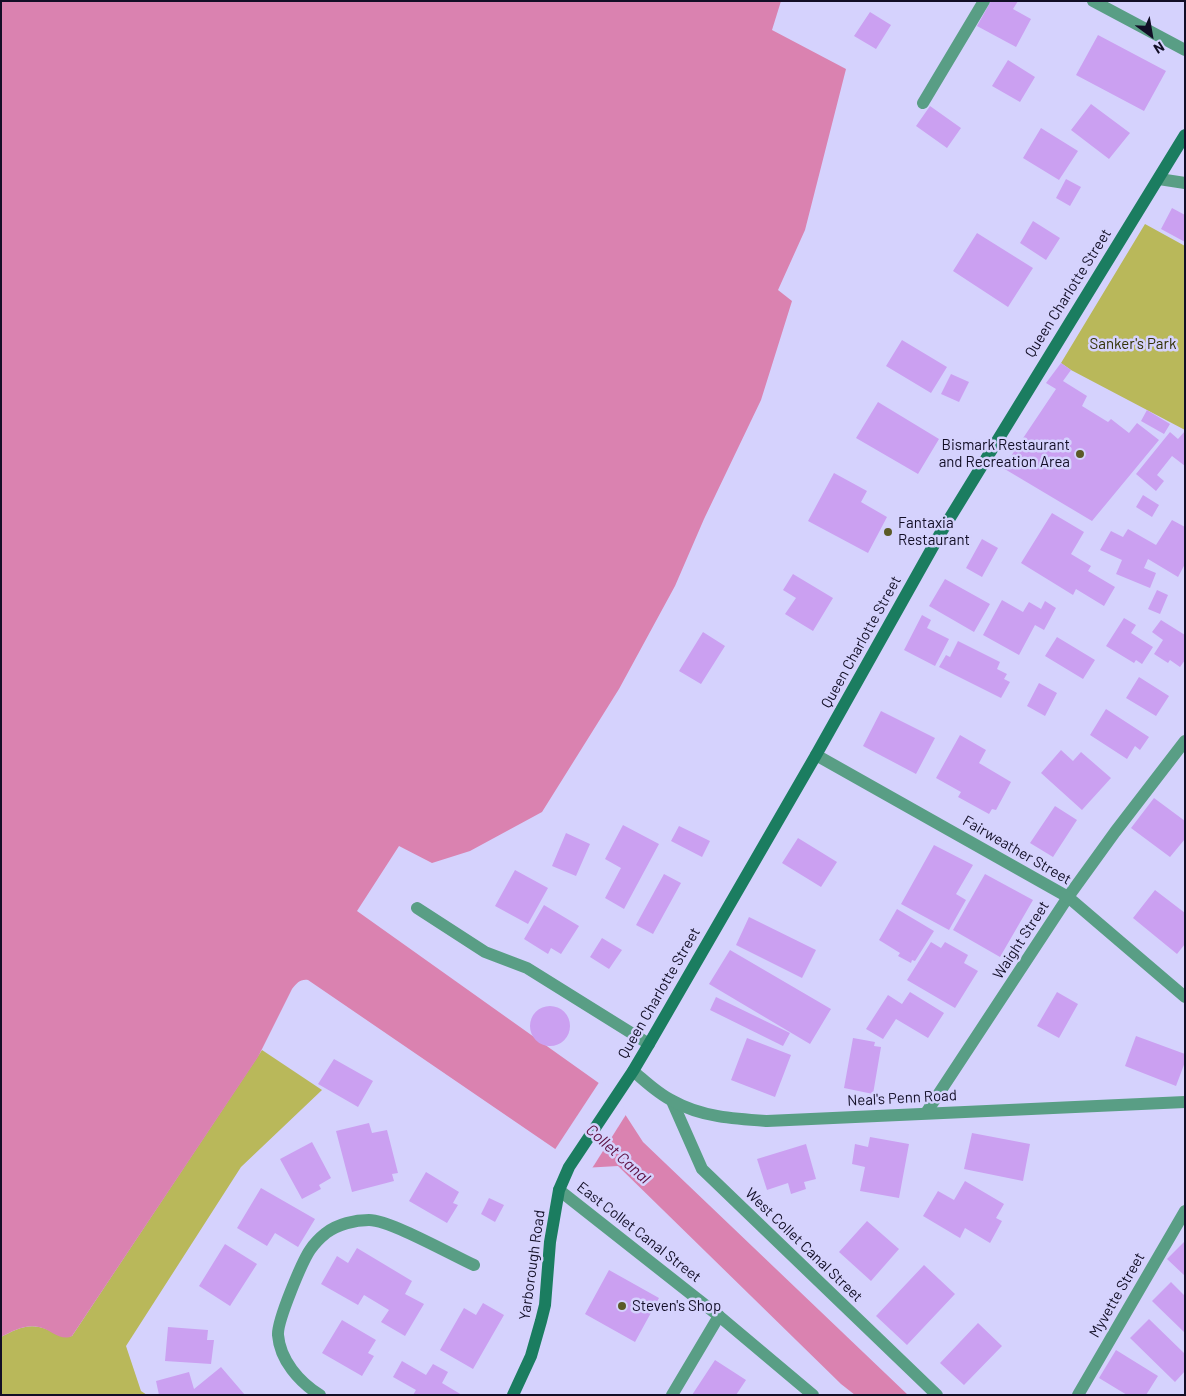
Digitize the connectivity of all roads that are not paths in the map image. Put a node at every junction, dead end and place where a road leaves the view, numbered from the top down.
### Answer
1 (984, 1) edge
2 (1093, 1) edge
3 (1185, 50) edge
4 (923, 103) dead end
5 (1185, 135) edge
6 (1160, 179) junction
7 (1185, 183) edge
8 (1185, 741) edge
9 (816, 755) junction
10 (1068, 898) junction
11 (417, 908) dead end
12 (1185, 998) edge
13 (649, 1044) junction
14 (632, 1071) junction
15 (672, 1101) junction
16 (1185, 1102) edge
17 (926, 1113) junction
18 (569, 1167) joint
19 (559, 1190) junction
20 (1185, 1211) edge
21 (474, 1265) dead end
22 (719, 1316) junction
23 (320, 1395) edge
24 (512, 1395) edge
25 (672, 1395) edge
26 (813, 1395) edge
27 (936, 1395) edge
28 (1078, 1395) edge

1 - 4 street
2 - 3 street
5 - 6 main road, Queen Charlotte Street
6 - 7 street
6 - 9 main road, Queen Charlotte Street
8 - 10 street, Waight Street
9 - 10 street, Fairweather Street
9 - 13 main road, Queen Charlotte Street
10 - 12 street, Fairweather Street
10 - 17 street, Waight Street
11 - 13 street
13 - 14 main road, Queen Charlotte Street
14 - 15 street, Neal's Penn Road
14 - 18 main road, Queen Charlotte Street
15 - 17 street, Neal's Penn Road
15 - 27 street, West Collet Canal Street
16 - 17 street, Neal's Penn Road
18 - 19 main road, Yarborough Road
19 - 22 street, East Collet Canal Street
19 - 24 main road, Yarborough Road
20 - 28 street, Myvette Street
21 - 23 street
22 - 25 street
22 - 26 street, East Collet Canal Street

